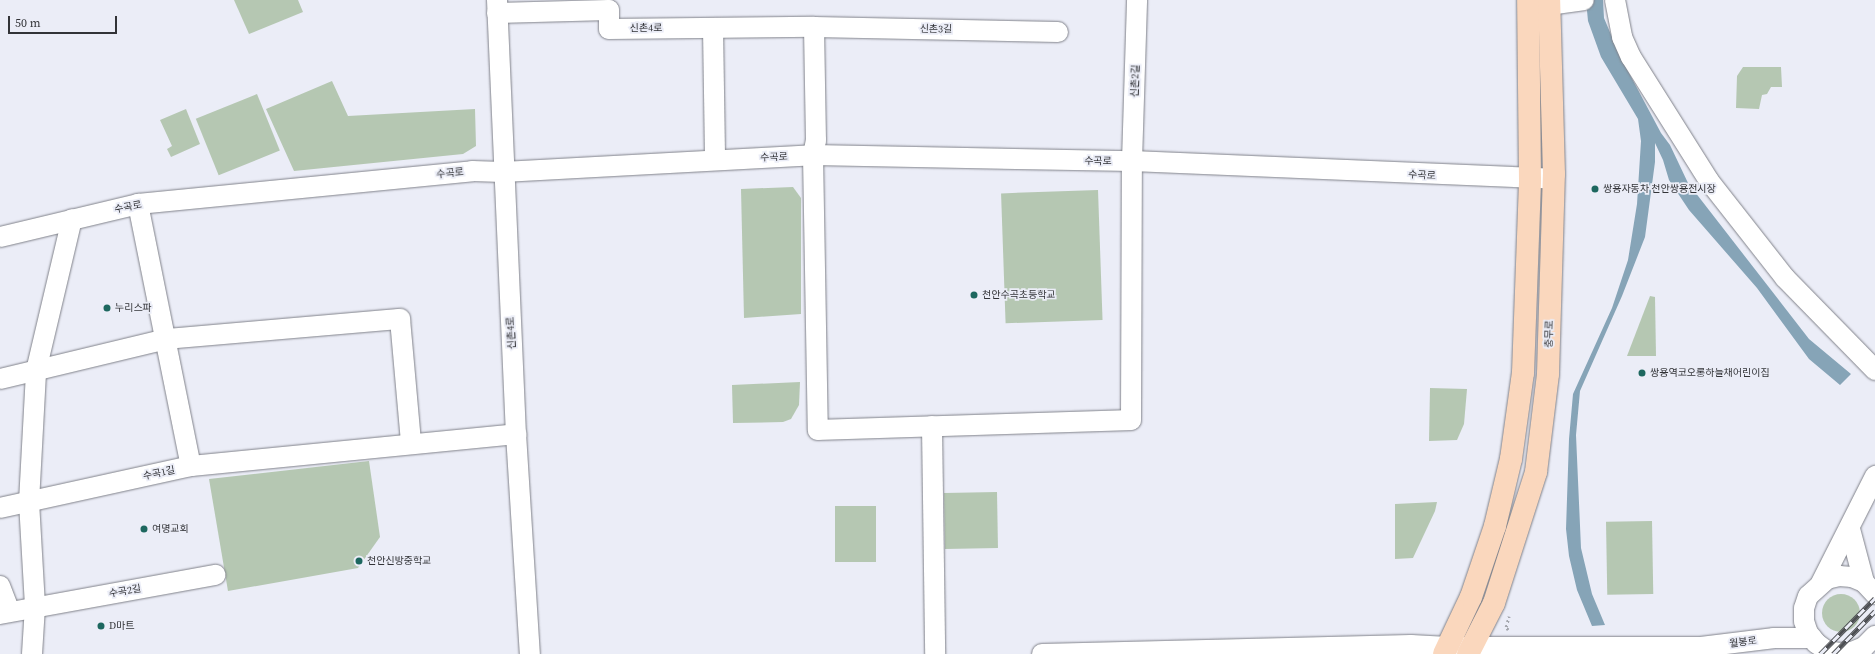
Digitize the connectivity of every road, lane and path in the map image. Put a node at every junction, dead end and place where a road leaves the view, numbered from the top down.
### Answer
1 (1137, 0) edge
2 (1528, 0) edge
3 (1581, 0) edge
4 (1615, 0) edge
5 (1549, 2) edge
6 (609, 5) edge
7 (497, 6) edge
8 (814, 27) junction
9 (713, 28) junction
10 (1058, 32) dead end
11 (813, 155) junction
12 (715, 159) junction
13 (1132, 161) junction
14 (503, 172) junction
15 (1553, 179) junction
16 (1530, 180) junction
17 (138, 204) junction
18 (72, 219) junction
19 (0, 237) edge
20 (166, 339) junction
21 (1875, 370) edge
22 (36, 371) junction
23 (0, 379) edge
24 (932, 426) junction
25 (516, 434) junction
26 (412, 443) junction
27 (191, 466) junction
28 (1875, 476) edge
29 (29, 502) junction
30 (0, 508) edge
31 (1850, 529) junction
32 (215, 576) dead end
33 (1821, 583) junction
34 (0, 586) edge
35 (1869, 588) edge
36 (35, 606) junction
37 (1511, 611) dead end
38 (4, 612) edge
39 (1804, 613) junction
40 (1511, 632) dead end
41 (1774, 638) junction
42 (1812, 646) edge
43 (1864, 647) edge
44 (1729, 649) edge
45 (1458, 651) edge
46 (1277, 652) edge
47 (32, 654) edge
48 (530, 654) edge
49 (935, 654) edge
50 (1042, 654) edge

1 - 13 street, 신촌2길
2 - 16 main road
3 - 5 street
4 - 21 street
5 - 15 main road, 충무로
6 - 7 street, 신촌4로
6 - 9 street, 신촌4로
7 - 14 street, 신촌4로
8 - 9 street, 신촌4로
8 - 10 street, 신촌3길
8 - 11 street
9 - 12 street
11 - 12 street, 수곡로
11 - 13 street, 수곡로
11 - 24 street
12 - 14 street, 수곡로
13 - 16 street, 수곡로
13 - 24 street, 신촌2길
14 - 17 street, 수곡로
14 - 25 street, 신촌4로
15 - 16 street, 수곡로
15 - 45 main road, 충무로
16 - 45 main road
17 - 18 street, 수곡로
17 - 20 street
18 - 19 street, 수곡로
18 - 22 street
20 - 22 street
20 - 26 street
20 - 27 street
22 - 23 street
22 - 29 street
24 - 49 street
25 - 26 street, 수곡1길
25 - 48 street, 신촌4로
26 - 27 street, 수곡1길
27 - 29 street, 수곡1길
28 - 31 street
29 - 30 street, 수곡1길
29 - 36 street
31 - 33 street
31 - 35 street
32 - 36 street, 수곡2길
33 - 35 street
33 - 39 street
34 - 38 street, 수곡2길
36 - 38 street, 수곡2길
36 - 47 street
37 - 40 path
39 - 41 street
39 - 42 street
41 - 42 street, 월봉로
41 - 44 street, 월봉로
42 - 43 street
44 - 45 street, 월봉로
45 - 46 street
46 - 50 street

